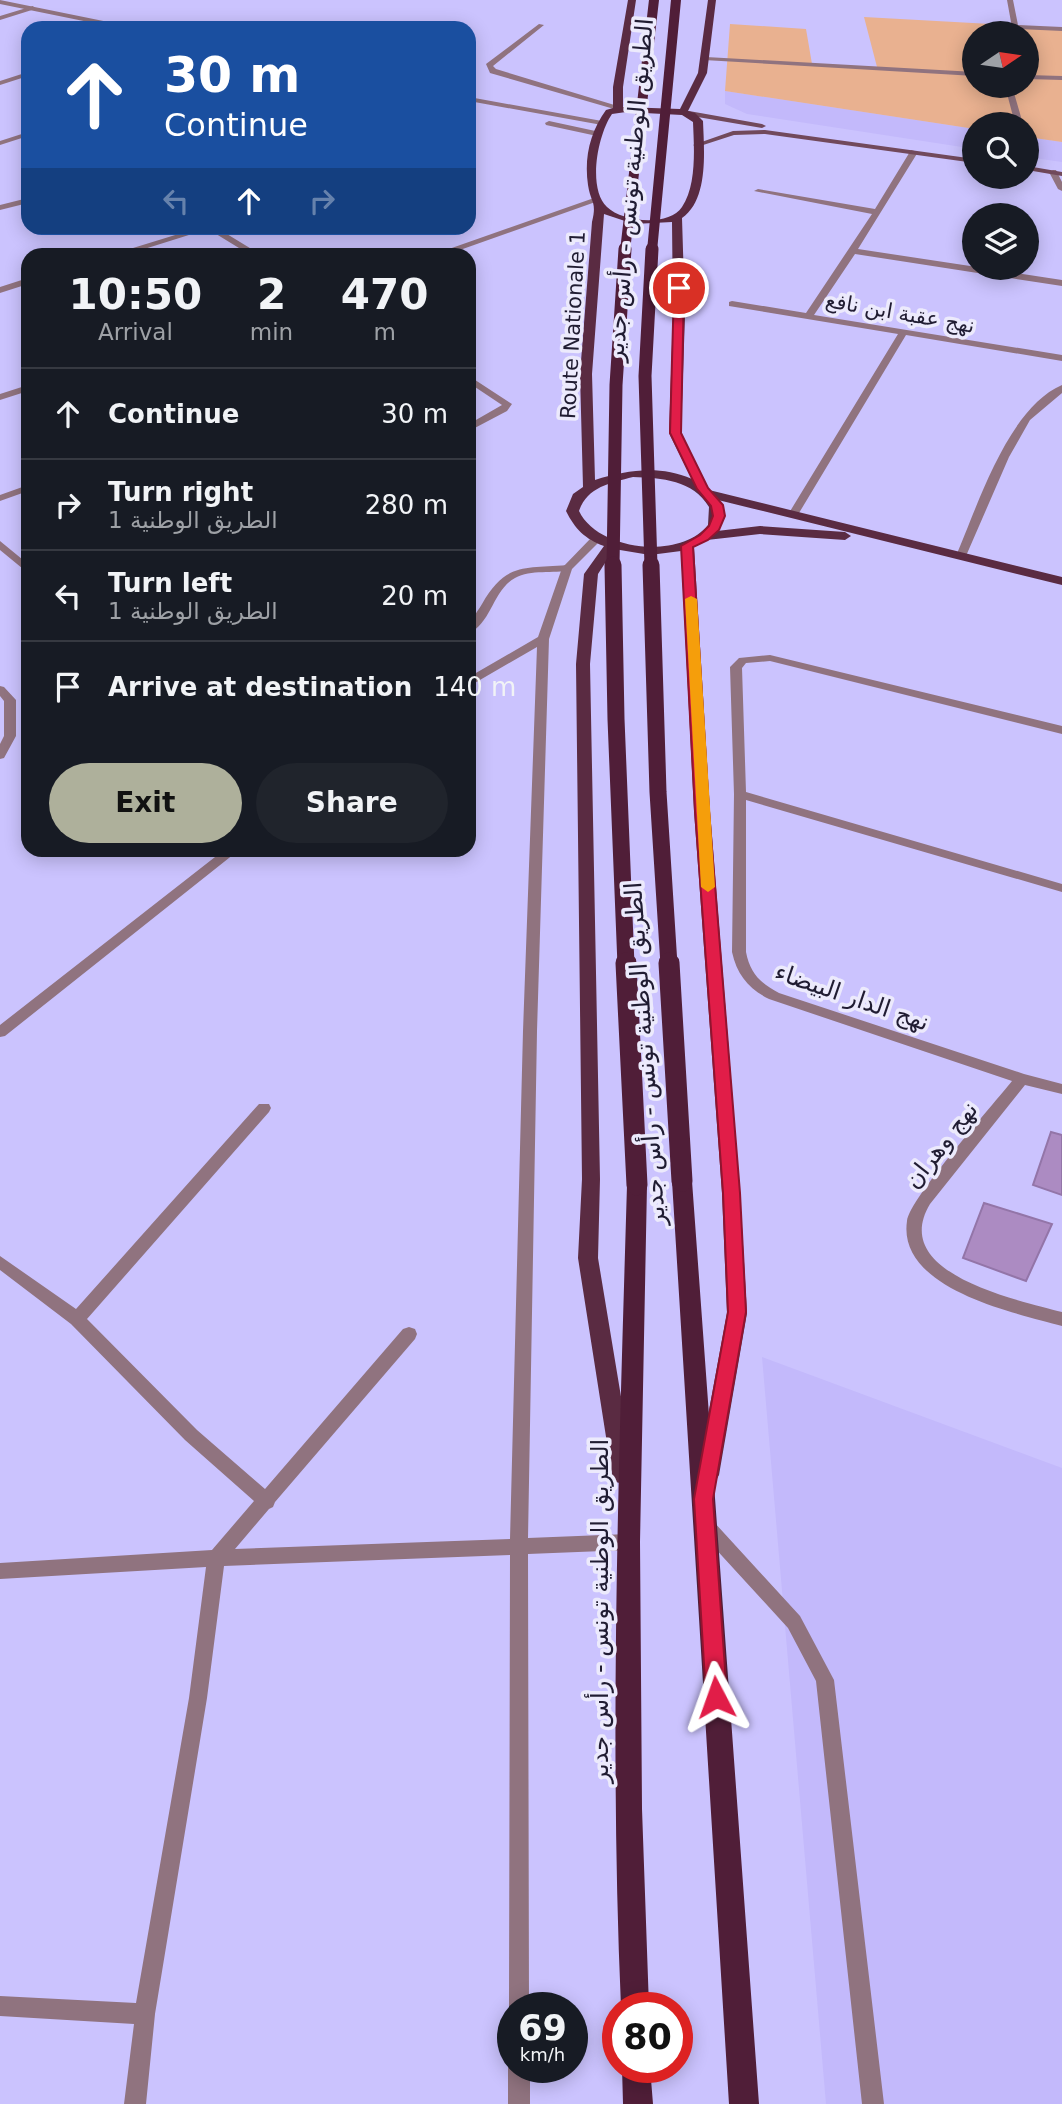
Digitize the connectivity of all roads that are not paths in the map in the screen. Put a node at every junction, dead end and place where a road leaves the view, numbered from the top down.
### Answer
1 (632, 0) edge
2 (654, 0) edge
3 (676, 0) edge
4 (712, 0) edge
5 (1010, 0) edge
6 (0, 2) edge
7 (33, 8) junction
8 (0, 10) edge
9 (16, 13) junction
10 (0, 18) edge
11 (55, 21) edge
12 (95, 21) edge
13 (1014, 21) edge
14 (541, 25) dead end
15 (1040, 29) edge
16 (1062, 29) edge
17 (706, 58) junction
18 (962, 73) edge
19 (21, 77) edge
20 (1040, 77) edge
21 (1062, 78) edge
22 (0, 83) edge
23 (476, 100) edge
24 (476, 108) edge
25 (618, 109) junction
26 (686, 113) junction
27 (602, 123) junction
28 (597, 134) junction
29 (804, 135) junction
30 (21, 136) edge
31 (0, 143) edge
32 (697, 145) junction
33 (914, 152) junction
34 (962, 159) edge
35 (1039, 171) edge
36 (1057, 173) edge
37 (1062, 189) edge
38 (758, 191) dead end
39 (21, 203) edge
40 (599, 204) junction
41 (0, 208) edge
42 (876, 212) junction
43 (677, 217) junction
44 (182, 235) edge
45 (224, 235) edge
46 (138, 248) edge
47 (246, 248) edge
48 (459, 248) edge
49 (853, 251) junction
50 (21, 283) edge
51 (1062, 283) edge
52 (0, 290) edge
53 (732, 304) dead end
54 (809, 315) junction
55 (904, 331) junction
56 (1062, 358) edge
57 (476, 384) edge
58 (1062, 388) edge
59 (21, 390) edge
60 (0, 397) edge
61 (476, 424) edge
62 (589, 486) junction
63 (21, 490) edge
64 (706, 492) junction
65 (0, 498) edge
66 (794, 513) junction
67 (704, 537) junction
68 (603, 543) junction
69 (0, 544) edge
70 (911, 544) junction
71 (687, 546) junction
72 (961, 556) junction
73 (21, 563) edge
74 (567, 568) junction
75 (1062, 581) edge
76 (476, 624) edge
77 (543, 639) junction
78 (476, 678) edge
79 (0, 689) edge
80 (1062, 730) edge
81 (0, 755) edge
82 (740, 794) junction
83 (224, 857) edge
84 (1062, 888) edge
85 (0, 1032) edge
86 (1022, 1079) junction
87 (1062, 1089) edge
88 (264, 1108) dead end
89 (0, 1262) edge
90 (77, 1319) junction
91 (1062, 1319) edge
92 (409, 1334) dead end
93 (704, 1499) junction
94 (267, 1502) junction
95 (629, 1512) junction
96 (705, 1525) junction
97 (628, 1542) junction
98 (519, 1545) junction
99 (216, 1558) junction
100 (0, 1571) edge
101 (519, 1992) edge
102 (635, 1992) edge
103 (0, 2006) edge
104 (145, 2014) junction
105 (519, 2083) edge
106 (637, 2083) edge
107 (135, 2104) edge
108 (519, 2104) edge
109 (638, 2104) edge
110 (744, 2104) edge
111 (873, 2104) edge

1 - 25 main road
2 - 95 highway, الطريق الوطنية تونس - رأس جدير, bridge
3 - 93 highway, الطريق الوطنية تونس - رأس جدير, bridge
4 - 17 main road
5 - 13 street
6 - 7 street
7 - 9 street
7 - 12 street
8 - 9 street
9 - 10 street
9 - 11 street
14 - 25 street
15 - 16 street
17 - 18 street
17 - 26 main road
19 - 22 street
20 - 21 street
23 - 27 street
24 - 28 street
25 - 26 main road
25 - 27 main road
26 - 29 main road
26 - 32 main road
27 - 28 main road
28 - 40 main road
29 - 32 main road
29 - 33 main road
30 - 31 street
32 - 43 main road
33 - 34 main road
33 - 42 street
35 - 36 main road
36 - 37 street
38 - 42 street
39 - 41 street
40 - 43 main road
40 - 48 street
40 - 62 main road, Route Nationale 1
42 - 49 street
43 - 64 main road
44 - 46 street
45 - 47 street
49 - 51 street
49 - 54 street
50 - 52 street
53 - 54 street, نهج عقبة ابن نافع
54 - 55 street, نهج عقبة ابن نافع
55 - 56 street, نهج عقبة ابن نافع
55 - 66 street
57 - 61 street
58 - 72 street
59 - 60 street
62 - 64 main road
62 - 68 main road
63 - 65 street
64 - 66 main road
64 - 67 main road
66 - 70 main road
67 - 70 main road
67 - 71 main road
68 - 71 main road
68 - 74 street
68 - 95 main road
69 - 73 street
70 - 72 main road
71 - 93 main road
72 - 75 main road
74 - 76 street
74 - 77 street
77 - 78 street
77 - 98 street
79 - 81 street
80 - 82 street, نهج الدار البيضاء
82 - 84 street
82 - 86 street, نهج الدار البيضاء
83 - 85 street
86 - 87 street, نهج الدار البيضاء
86 - 91 street, نهج وهران
88 - 90 street
89 - 90 street
90 - 94 street
92 - 94 street
93 - 96 highway, الطريق الوطنية تونس - رأس جدير
94 - 99 street
95 - 97 highway, الطريق الوطنية تونس - رأس جدير
96 - 110 highway, الطريق الوطنية تونس - رأس جدير
96 - 111 street
97 - 98 street
97 - 102 highway, الطريق الوطنية تونس - رأس جدير
98 - 99 street
98 - 101 street
99 - 100 street
99 - 104 street
103 - 104 street
104 - 107 street
105 - 108 street
106 - 109 highway

